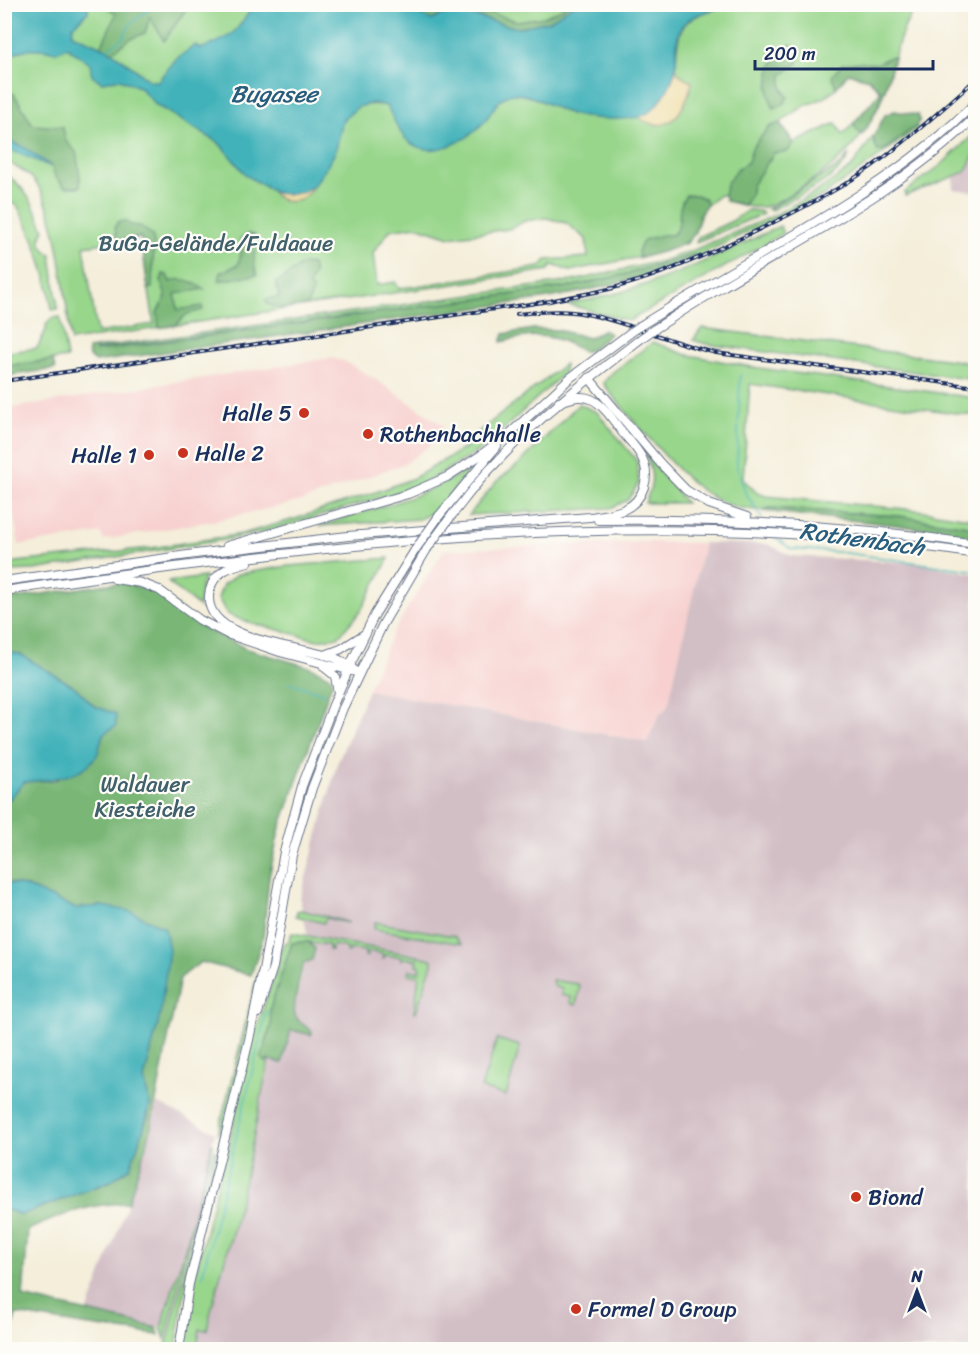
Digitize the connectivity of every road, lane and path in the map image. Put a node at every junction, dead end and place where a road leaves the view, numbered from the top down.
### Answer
1 (975, 102) edge
2 (975, 116) edge
3 (589, 378) junction
4 (559, 402) junction
5 (508, 434) junction
6 (549, 521) junction
7 (765, 521) junction
8 (975, 544) edge
9 (293, 552) junction
10 (195, 554) junction
11 (975, 554) edge
12 (97, 578) junction
13 (4, 581) edge
14 (4, 591) edge
15 (366, 633) junction
16 (325, 655) junction
17 (316, 662) junction
18 (349, 668) junction
19 (359, 674) junction
20 (338, 693) junction
21 (249, 1040) junction
22 (179, 1350) edge

1 - 5 main road, bridge
2 - 3 main road, bridge
3 - 4 main road
3 - 7 highway
4 - 6 highway
4 - 19 main road, bridge
5 - 10 highway
5 - 15 main road, bridge
6 - 7 highway
6 - 10 highway
7 - 8 highway
9 - 11 highway
9 - 12 highway
9 - 16 highway
10 - 13 highway
12 - 14 highway
12 - 17 highway
15 - 16 highway
15 - 18 main road
16 - 18 highway
17 - 18 highway
17 - 20 highway
18 - 19 highway
18 - 20 main road
19 - 21 main road
20 - 21 main road
21 - 22 main road

